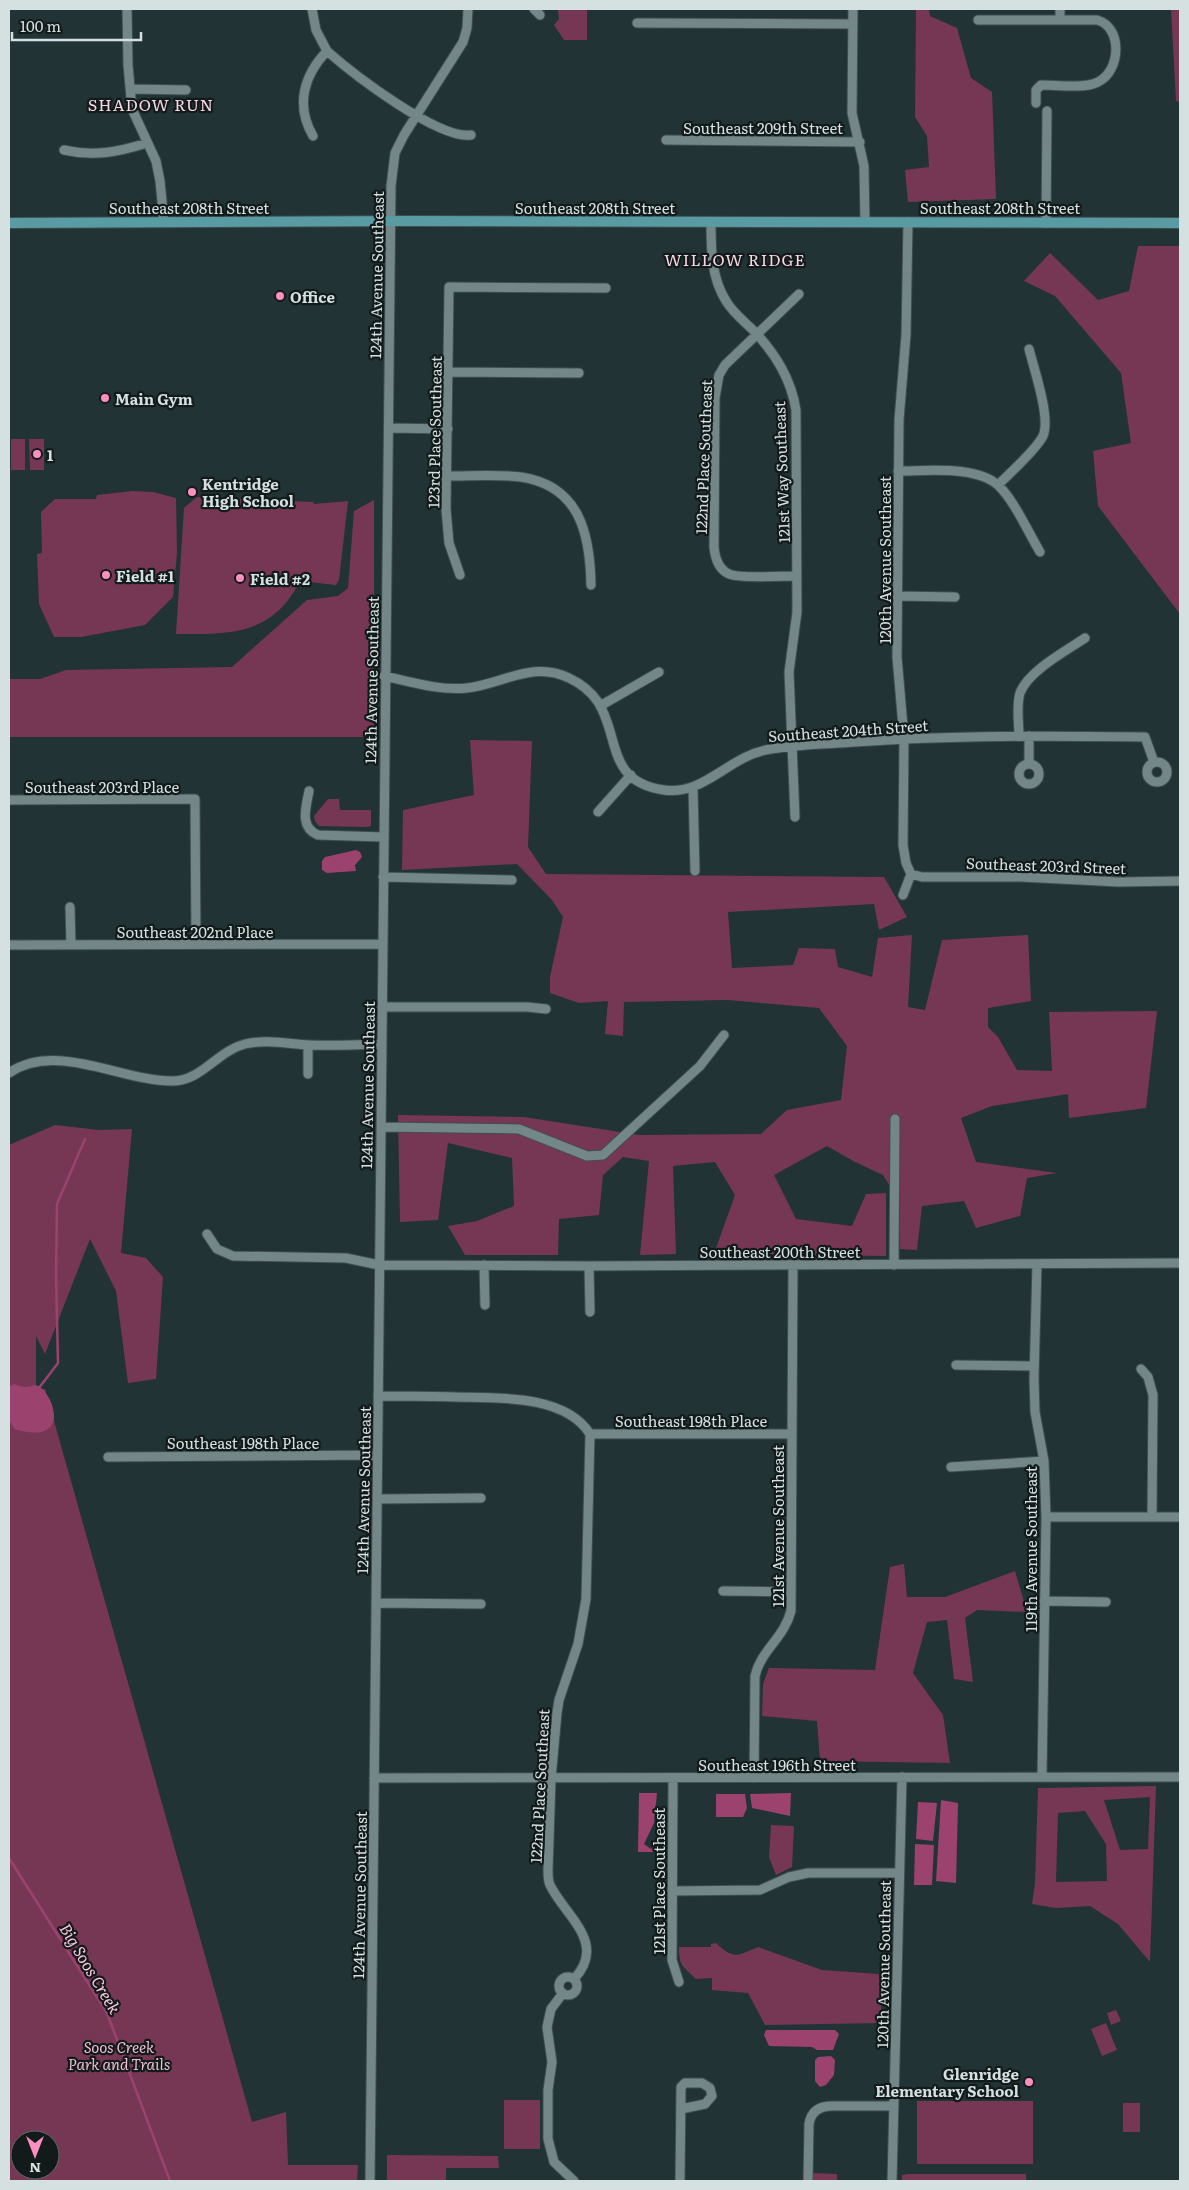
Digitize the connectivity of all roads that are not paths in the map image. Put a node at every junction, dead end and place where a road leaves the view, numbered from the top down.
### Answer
1 (127, 9) edge
2 (312, 9) edge
3 (468, 9) edge
4 (853, 9) edge
5 (1060, 9) edge
6 (1060, 19) junction
7 (978, 20) dead end
8 (637, 23) dead end
9 (853, 24) junction
10 (327, 51) junction
11 (130, 89) junction
12 (186, 90) dead end
13 (1036, 103) dead end
14 (1047, 111) dead end
15 (417, 116) junction
16 (471, 135) dead end
17 (313, 136) dead end
18 (666, 140) dead end
19 (860, 142) junction
20 (147, 143) junction
21 (64, 150) dead end
22 (390, 221) junction
23 (9, 222) edge
24 (164, 222) junction
25 (711, 222) junction
26 (864, 222) junction
27 (908, 222) junction
28 (1046, 223) junction
29 (1180, 223) edge
30 (606, 288) dead end
31 (799, 294) dead end
32 (757, 335) junction
33 (1029, 349) dead end
34 (449, 372) junction
35 (579, 373) dead end
36 (389, 428) junction
37 (448, 429) junction
38 (898, 471) junction
39 (447, 476) junction
40 (998, 485) junction
41 (1040, 552) dead end
42 (460, 575) dead end
43 (797, 576) junction
44 (591, 585) dead end
45 (897, 596) junction
46 (955, 597) dead end
47 (1085, 638) dead end
48 (659, 672) dead end
49 (384, 676) junction
50 (600, 706) junction
51 (1018, 736) junction
52 (1029, 736) junction
53 (904, 738) junction
54 (792, 746) junction
55 (1154, 762) dead end
56 (1030, 764) dead end
57 (631, 775) junction
58 (693, 788) junction
59 (309, 791) dead end
60 (9, 800) edge
61 (598, 812) dead end
62 (795, 817) dead end
63 (383, 837) junction
64 (695, 871) dead end
65 (911, 874) junction
66 (383, 877) junction
67 (512, 880) dead end
68 (1180, 882) edge
69 (903, 895) dead end
70 (70, 907) dead end
71 (196, 944) junction
72 (382, 944) junction
73 (71, 945) junction
74 (9, 946) edge
75 (382, 1007) junction
76 (546, 1009) dead end
77 (724, 1035) dead end
78 (382, 1044) junction
79 (308, 1045) junction
80 (9, 1073) edge
81 (308, 1074) dead end
82 (895, 1119) dead end
83 (381, 1127) junction
84 (207, 1234) dead end
85 (1180, 1263) edge
86 (793, 1264) junction
87 (1036, 1264) junction
88 (379, 1265) junction
89 (484, 1265) junction
90 (894, 1265) junction
91 (589, 1266) junction
92 (485, 1304) dead end
93 (590, 1312) dead end
94 (956, 1365) dead end
95 (1033, 1366) junction
96 (1141, 1368) dead end
97 (378, 1396) junction
98 (590, 1434) junction
99 (791, 1434) junction
100 (377, 1455) junction
101 (108, 1457) dead end
102 (1044, 1461) junction
103 (952, 1467) dead end
104 (481, 1498) dead end
105 (377, 1499) junction
106 (1046, 1516) junction
107 (1152, 1516) junction
108 (1180, 1517) edge
109 (723, 1591) dead end
110 (791, 1592) junction
111 (1044, 1602) junction
112 (1106, 1602) dead end
113 (376, 1603) junction
114 (481, 1604) dead end
115 (1042, 1776) junction
116 (902, 1777) junction
117 (1180, 1777) edge
118 (374, 1778) junction
119 (672, 1778) junction
120 (754, 1778) junction
121 (551, 1779) junction
122 (899, 1873) junction
123 (672, 1891) junction
124 (679, 1982) dead end
125 (894, 2106) junction
126 (681, 2109) dead end
127 (574, 2180) edge
128 (370, 2181) edge
129 (680, 2181) edge
130 (808, 2181) edge
131 (892, 2181) edge

1 - 11 street
2 - 10 street
3 - 15 street, 124th Avenue Southeast
4 - 9 street
5 - 6 street
6 - 7 street
6 - 13 street
8 - 9 street
9 - 19 street
10 - 15 street
10 - 17 street
11 - 12 street
11 - 20 street
14 - 28 street
15 - 16 street
15 - 22 street, 124th Avenue Southeast
18 - 19 street, Southeast 209th Street
19 - 26 street
20 - 21 street
20 - 24 street
22 - 24 main road, Southeast 208th Street
22 - 25 main road, Southeast 208th Street
22 - 36 street, 124th Avenue Southeast
23 - 24 main road, Southeast 208th Street
25 - 26 main road, Southeast 208th Street
25 - 32 street, 121st Way Southeast
26 - 27 main road, Southeast 208th Street
27 - 28 main road, Southeast 208th Street
27 - 38 street, 120th Avenue Southeast
28 - 29 main road, Southeast 208th Street
30 - 34 street, 123rd Place Southeast
31 - 32 street, 122nd Place Southeast
32 - 43 street, 121st Way Southeast
32 - 43 street, 122nd Place Southeast
33 - 40 street
34 - 35 street
34 - 37 street, 123rd Place Southeast
36 - 37 street
36 - 49 street, 124th Avenue Southeast
37 - 39 street, 123rd Place Southeast
38 - 40 street
38 - 45 street, 120th Avenue Southeast
39 - 42 street, 123rd Place Southeast
39 - 44 street
40 - 41 street
43 - 54 street, 121st Way Southeast
45 - 46 street
45 - 53 street, 120th Avenue Southeast
47 - 51 street
48 - 50 street
49 - 50 street, Southeast 204th Street
49 - 63 street, 124th Avenue Southeast
50 - 57 street, Southeast 204th Street
51 - 52 street, Southeast 204th Street
51 - 53 street, Southeast 204th Street
52 - 55 street, Southeast 204th Street
52 - 56 street
53 - 54 street, Southeast 204th Street
53 - 65 street, 120th Avenue Southeast
54 - 58 street, Southeast 204th Street
54 - 62 street, 121st Way Southeast
57 - 58 street, Southeast 204th Street
57 - 61 street
58 - 64 street
59 - 63 street
60 - 71 street, Southeast 203rd Place
63 - 66 street, 124th Avenue Southeast
65 - 68 street, Southeast 203rd Street
65 - 69 street
66 - 67 street
66 - 72 street, 124th Avenue Southeast
70 - 73 street
71 - 72 street, Southeast 202nd Place
71 - 73 street, Southeast 202nd Place
72 - 75 street, 124th Avenue Southeast
73 - 74 street, Southeast 202nd Place
75 - 76 street
75 - 78 street, 124th Avenue Southeast
77 - 83 street
78 - 79 street
78 - 83 street, 124th Avenue Southeast
79 - 80 street
79 - 81 street
82 - 90 street
83 - 88 street, 124th Avenue Southeast
84 - 88 street, Southeast 200th Street
85 - 87 street, Southeast 200th Street
86 - 90 street, Southeast 200th Street
86 - 91 street, Southeast 200th Street
86 - 99 street, 121st Avenue Southeast
87 - 90 street, Southeast 200th Street
87 - 95 street, 119th Avenue Southeast
88 - 89 street, Southeast 200th Street
88 - 97 street, 124th Avenue Southeast
89 - 91 street, Southeast 200th Street
89 - 92 street
91 - 93 street
94 - 95 street
95 - 102 street, 119th Avenue Southeast
96 - 107 street
97 - 98 street
97 - 100 street, 124th Avenue Southeast
98 - 99 street, Southeast 198th Place
98 - 121 street, 122nd Place Southeast
99 - 110 street, 121st Avenue Southeast
100 - 101 street, Southeast 198th Place
100 - 105 street, 124th Avenue Southeast
102 - 103 street
102 - 106 street, 119th Avenue Southeast
104 - 105 street
105 - 113 street, 124th Avenue Southeast
106 - 107 street
106 - 111 street, 119th Avenue Southeast
107 - 108 street
109 - 110 street
110 - 120 street, 121st Avenue Southeast
111 - 112 street
111 - 115 street, 119th Avenue Southeast
113 - 114 street
113 - 118 street, 124th Avenue Southeast
115 - 116 street, Southeast 196th Street
115 - 117 street, Southeast 196th Street
116 - 120 street, Southeast 196th Street
116 - 122 street, 120th Avenue Southeast
118 - 121 street, Southeast 196th Street
118 - 128 street, 124th Avenue Southeast
119 - 120 street, Southeast 196th Street
119 - 121 street, Southeast 196th Street
119 - 123 street, 121st Place Southeast
121 - 127 street, 122nd Place Southeast
122 - 123 street
122 - 125 street, 120th Avenue Southeast
123 - 124 street, 121st Place Southeast
125 - 130 street
125 - 131 street, 120th Avenue Southeast
126 - 129 street

